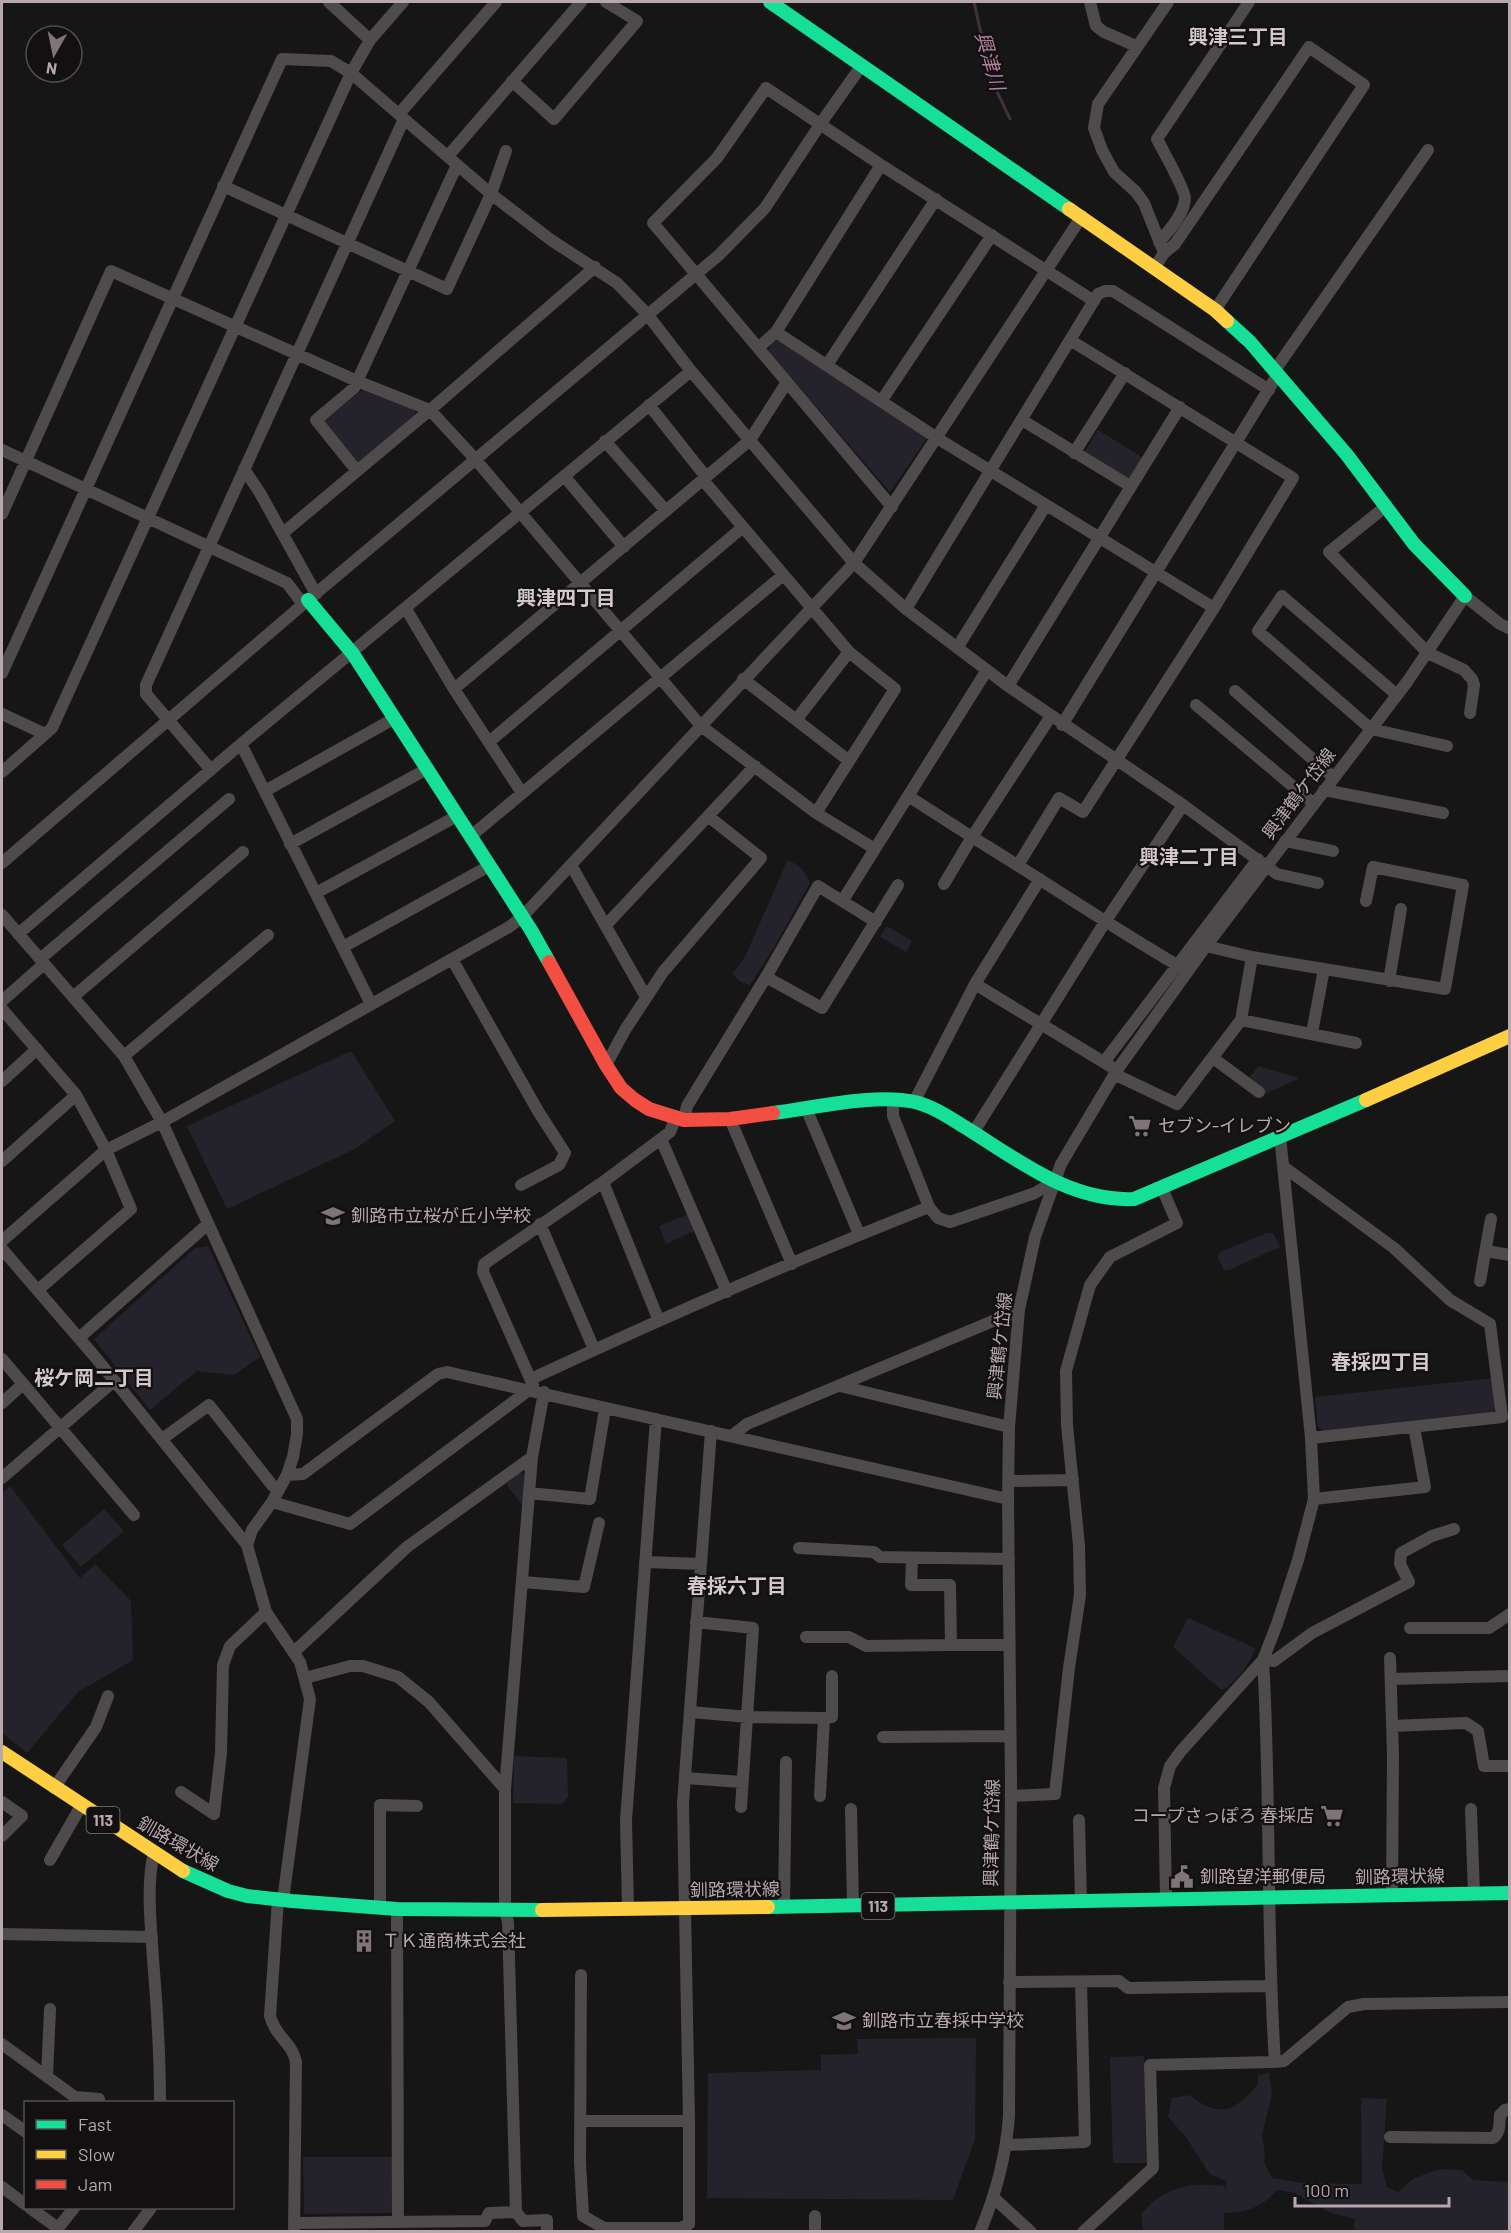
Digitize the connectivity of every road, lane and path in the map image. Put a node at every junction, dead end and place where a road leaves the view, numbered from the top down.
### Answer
1 (329, 2) edge
2 (404, 2) edge
3 (496, 2) edge
4 (581, 2) edge
5 (606, 2) edge
6 (770, 2) edge
7 (1090, 2) edge
8 (1168, 2) edge
9 (1249, 2) edge
10 (370, 40) junction
11 (1136, 46) junction
12 (862, 65) junction
13 (351, 73) junction
14 (512, 81) junction
15 (402, 116) junction
16 (821, 123) junction
17 (1428, 150) dead end
18 (506, 151) dead end
19 (453, 160) junction
20 (881, 165) junction
21 (224, 186) junction
22 (491, 194) junction
23 (936, 199) junction
24 (287, 215) junction
25 (1082, 216) junction
26 (992, 235) junction
27 (346, 243) junction
28 (1162, 247) junction
29 (595, 267) junction
30 (1155, 267) junction
31 (408, 270) junction
32 (1047, 270) junction
33 (696, 275) junction
34 (172, 299) junction
35 (1094, 301) junction
36 (1215, 310) junction
37 (647, 314) junction
38 (235, 326) junction
39 (776, 332) junction
40 (1070, 340) junction
41 (758, 348) junction
42 (297, 354) junction
43 (827, 365) junction
44 (691, 371) junction
45 (1276, 372) junction
46 (1125, 373) junction
47 (357, 381) junction
48 (787, 382) junction
49 (1269, 390) junction
50 (882, 400) junction
51 (649, 405) junction
52 (1180, 407) junction
53 (430, 410) junction
54 (1022, 420) junction
55 (938, 438) junction
56 (750, 440) junction
57 (605, 441) junction
58 (1236, 443) junction
59 (2, 450) edge
60 (1074, 453) junction
61 (476, 460) junction
62 (26, 461) junction
63 (244, 469) junction
64 (357, 471) junction
65 (991, 471) junction
66 (564, 476) junction
67 (704, 479) junction
68 (1130, 486) junction
69 (84, 489) junction
70 (1046, 505) junction
71 (892, 507) junction
72 (1385, 507) junction
73 (666, 511) junction
74 (522, 513) junction
75 (2, 514) edge
76 (148, 519) junction
77 (743, 527) junction
78 (283, 533) junction
79 (1099, 537) junction
80 (210, 546) junction
81 (624, 547) junction
82 (854, 563) junction
83 (1154, 573) junction
84 (782, 576) junction
85 (581, 583) junction
86 (1465, 596) junction
87 (309, 599) junction
88 (1214, 608) junction
89 (406, 609) junction
90 (810, 609) junction
91 (906, 609) junction
92 (1509, 629) edge
93 (619, 631) junction
94 (957, 648) junction
95 (849, 652) junction
96 (1428, 653) junction
97 (353, 654) junction
98 (987, 670) junction
99 (2, 673) edge
100 (661, 679) junction
101 (743, 679) junction
102 (1008, 686) junction
103 (454, 688) junction
104 (1235, 691) dead end
105 (1397, 695) junction
106 (1196, 705) dead end
107 (1470, 713) dead end
108 (2, 714) edge
109 (1051, 716) junction
110 (395, 717) junction
111 (169, 720) junction
112 (796, 720) junction
113 (1062, 724) junction
114 (701, 726) junction
115 (1371, 729) junction
116 (45, 734) junction
117 (489, 742) junction
118 (241, 744) junction
119 (1447, 746) dead end
120 (848, 760) junction
121 (1118, 760) junction
122 (755, 766) junction
123 (426, 769) junction
124 (211, 770) junction
125 (2, 772) edge
126 (1334, 778) junction
127 (1324, 790) junction
128 (265, 791) junction
129 (522, 793) junction
130 (908, 796) junction
131 (229, 799) dead end
132 (1314, 804) junction
133 (1183, 805) junction
134 (816, 813) junction
135 (1443, 813) dead end
136 (457, 816) junction
137 (708, 816) junction
138 (471, 836) junction
139 (972, 837) junction
140 (1285, 841) junction
141 (290, 844) junction
142 (875, 849) junction
143 (1333, 851) dead end
144 (243, 852) dead end
145 (1263, 862) junction
146 (2, 863) edge
147 (571, 865) junction
148 (1018, 865) junction
149 (489, 866) junction
150 (1040, 879) junction
151 (1318, 883) dead end
152 (944, 884) dead end
153 (898, 885) dead end
154 (316, 893) junction
155 (843, 900) junction
156 (1366, 901) dead end
157 (1401, 909) dead end
158 (2, 915) edge
159 (522, 917) junction
160 (876, 922) junction
161 (1105, 922) junction
162 (606, 924) junction
163 (18, 934) junction
164 (268, 935) dead end
165 (1206, 946) junction
166 (343, 947) junction
167 (1252, 957) junction
168 (452, 959) junction
169 (42, 961) junction
170 (1177, 965) junction
171 (1324, 969) junction
172 (766, 977) junction
173 (1389, 981) junction
174 (975, 984) junction
175 (73, 997) junction
176 (646, 997) junction
177 (2, 1001) edge
178 (371, 1004) junction
179 (2, 1009) edge
180 (1241, 1020) junction
181 (1041, 1023) junction
182 (1312, 1033) junction
183 (1509, 1036) edge
184 (1356, 1043) dead end
185 (38, 1049) junction
186 (124, 1056) junction
187 (1213, 1058) junction
188 (1104, 1062) junction
189 (606, 1065) junction
190 (1115, 1072) junction
191 (2, 1081) edge
192 (1259, 1092) dead end
193 (76, 1095) junction
194 (893, 1100) junction
195 (914, 1102) junction
196 (806, 1108) junction
197 (730, 1119) junction
198 (680, 1120) junction
199 (162, 1122) junction
200 (973, 1133) junction
201 (1280, 1136) junction
202 (661, 1139) junction
203 (106, 1150) junction
204 (2, 1161) edge
205 (1284, 1167) junction
206 (603, 1182) junction
207 (1053, 1182) junction
208 (521, 1185) dead end
209 (1162, 1188) junction
210 (929, 1207) junction
211 (1491, 1219) dead end
212 (208, 1224) junction
213 (540, 1224) junction
214 (859, 1234) junction
215 (2, 1242) edge
216 (2, 1249) edge
217 (1486, 1251) junction
218 (1509, 1255) edge
219 (792, 1264) junction
220 (1480, 1281) dead end
221 (38, 1290) junction
222 (727, 1292) junction
223 (1019, 1310) junction
224 (659, 1321) junction
225 (79, 1338) junction
226 (594, 1349) junction
227 (2, 1359) edge
228 (114, 1381) junction
229 (23, 1384) junction
230 (840, 1386) junction
231 (535, 1388) junction
232 (2, 1403) edge
233 (605, 1409) junction
234 (657, 1419) junction
235 (1009, 1427) junction
236 (1414, 1427) junction
237 (60, 1428) junction
238 (711, 1431) junction
239 (733, 1435) junction
240 (1311, 1438) junction
241 (162, 1439) junction
242 (532, 1457) junction
243 (287, 1475) junction
244 (2, 1478) edge
245 (1073, 1480) junction
246 (1009, 1481) junction
247 (279, 1490) junction
248 (529, 1493) junction
249 (1008, 1499) junction
250 (1314, 1499) junction
251 (272, 1502) junction
252 (134, 1515) dead end
253 (600, 1523) dead end
254 (1454, 1529) dead end
255 (248, 1545) junction
256 (799, 1548) dead end
257 (912, 1558) junction
258 (1009, 1559) junction
259 (645, 1562) junction
260 (701, 1564) junction
261 (523, 1582) junction
262 (266, 1612) junction
263 (1509, 1614) edge
264 (696, 1622) junction
265 (1410, 1628) dead end
266 (806, 1637) dead end
267 (1009, 1645) junction
268 (951, 1646) junction
269 (294, 1652) junction
270 (1390, 1658) dead end
271 (1263, 1660) junction
272 (832, 1676) dead end
273 (1509, 1676) edge
274 (305, 1678) junction
275 (1391, 1679) junction
276 (108, 1696) dead end
277 (691, 1712) junction
278 (748, 1717) junction
279 (824, 1718) junction
280 (1392, 1726) junction
281 (1010, 1736) junction
282 (883, 1737) dead end
283 (2, 1752) edge
284 (786, 1762) dead end
285 (1509, 1766) edge
286 (685, 1778) junction
287 (742, 1782) junction
288 (54, 1788) junction
289 (505, 1790) junction
290 (181, 1792) dead end
291 (820, 1796) dead end
292 (1011, 1796) junction
293 (2, 1802) edge
294 (81, 1806) junction
295 (417, 1806) dead end
296 (741, 1807) dead end
297 (851, 1809) dead end
298 (1471, 1809) dead end
299 (1079, 1820) dead end
300 (2, 1836) edge
301 (154, 1853) junction
302 (50, 1860) dead end
303 (1509, 1893) edge
304 (1474, 1894) junction
305 (1392, 1895) junction
306 (1269, 1898) junction
307 (1166, 1899) junction
308 (281, 1900) junction
309 (1081, 1902) junction
310 (1009, 1904) junction
311 (853, 1906) junction
312 (784, 1907) junction
313 (380, 1908) junction
314 (684, 1908) junction
315 (397, 1909) junction
316 (628, 1909) junction
317 (505, 1911) junction
318 (2, 1934) edge
319 (152, 1937) junction
320 (581, 1975) dead end
321 (1010, 1982) junction
322 (1082, 1982) junction
323 (1270, 1986) junction
324 (1509, 2002) edge
325 (50, 2009) dead end
326 (2, 2044) edge
327 (1275, 2062) junction
328 (47, 2077) junction
329 (99, 2101) edge
330 (160, 2101) edge
331 (1509, 2109) edge
332 (2, 2115) edge
333 (580, 2121) junction
334 (689, 2121) junction
335 (24, 2131) edge
336 (1390, 2137) dead end
337 (1007, 2145) junction
338 (2, 2187) edge
339 (994, 2198) junction
340 (24, 2204) edge
341 (31, 2209) edge
342 (73, 2209) edge
343 (150, 2209) edge
344 (516, 2212) junction
345 (815, 2216) dead end
346 (399, 2222) junction
347 (485, 2226) edge
348 (294, 2227) edge
349 (57, 2230) edge
350 (680, 2230) edge
351 (133, 2232) edge
352 (547, 2232) edge
353 (815, 2232) edge
354 (980, 2232) edge
355 (1031, 2232) edge
356 (1083, 2232) edge

1 - 10 street
2 - 10 street
3 - 15 street
4 - 14 street
5 - 14 street
6 - 12 street
7 - 11 street
8 - 11 street
9 - 28 street
10 - 13 street
11 - 28 street
12 - 16 street
12 - 25 street
13 - 15 street
13 - 21 street
13 - 24 street
14 - 19 street
15 - 19 street
15 - 27 street
16 - 20 street
16 - 33 street
16 - 33 street
17 - 45 street
18 - 22 street
19 - 22 street
19 - 31 street
20 - 23 street
20 - 39 street
21 - 24 street
21 - 34 street
22 - 29 street
22 - 31 street
23 - 26 street
23 - 43 street
24 - 27 street
24 - 38 street
25 - 30 street
25 - 32 street
26 - 32 street
26 - 50 street
27 - 31 street
27 - 42 street
28 - 30 street
28 - 36 street
29 - 37 street
29 - 53 street
30 - 36 street
31 - 47 street
32 - 35 street
32 - 55 street
33 - 37 street
33 - 41 street
34 - 38 street
34 - 62 street
34 - 69 street
35 - 40 street
35 - 49 street
36 - 45 street
37 - 44 street
37 - 61 street
38 - 42 street
38 - 76 street
39 - 41 street
39 - 43 street
40 - 46 street
40 - 54 street
41 - 48 street
42 - 47 street
42 - 63 street
43 - 50 street
44 - 51 street
44 - 56 street
45 - 49 street
45 - 72 street
46 - 52 street
46 - 60 street
47 - 53 street
47 - 64 street
48 - 56 street
48 - 71 street
49 - 58 street
50 - 55 street
51 - 57 street
51 - 67 street
52 - 58 street
52 - 68 street
53 - 61 street
53 - 64 street
54 - 60 street
54 - 65 street
55 - 65 street
55 - 71 street
56 - 67 street
56 - 82 street
57 - 66 street
57 - 73 street
58 - 83 street
58 - 88 street
59 - 62 street
60 - 68 street
61 - 74 street
61 - 87 street
62 - 69 street
62 - 75 street
63 - 78 street
63 - 80 street
64 - 78 street
65 - 70 street
65 - 91 street
66 - 74 street
66 - 81 street
67 - 73 street
67 - 77 street
68 - 79 street
69 - 76 street
69 - 99 street
70 - 79 street
70 - 94 street
71 - 82 street
72 - 86 street
72 - 96 street
73 - 81 street
74 - 85 street
74 - 89 street
76 - 80 street
76 - 116 street
77 - 84 street
77 - 93 street
78 - 87 street
79 - 83 street
79 - 102 street
80 - 87 street
80 - 111 street
81 - 85 street
82 - 90 street
82 - 91 street
83 - 88 street
83 - 113 street
84 - 90 street
84 - 100 street
85 - 93 street
85 - 103 street
86 - 92 street
86 - 96 street, 興津鶴ケ岱線
87 - 97 street
87 - 111 street
88 - 121 street
89 - 97 street
89 - 103 street
90 - 95 street
90 - 101 street
91 - 94 street
93 - 100 street
93 - 117 street
94 - 98 street
95 - 112 street
95 - 120 street
96 - 105 street, 興津鶴ケ岱線
96 - 107 street
97 - 110 street
97 - 118 street
98 - 102 street
98 - 130 street
100 - 114 street
100 - 129 street
101 - 112 street
101 - 114 street
102 - 109 street
103 - 117 street
104 - 126 street
105 - 115 street, 興津鶴ケ岱線
105 - 115 street
106 - 132 street
108 - 116 street
109 - 113 street
109 - 139 street
110 - 123 street
110 - 128 street
111 - 124 street
111 - 146 street
112 - 120 street
113 - 121 street
114 - 122 street
114 - 147 street
115 - 119 street
115 - 126 street, 興津鶴ケ岱線
116 - 125 street
117 - 129 street
118 - 124 street
118 - 128 street
120 - 134 street
121 - 133 street
121 - 148 street
122 - 134 street
122 - 137 street
123 - 136 street
123 - 141 street
124 - 163 street
126 - 127 street, 興津鶴ケ岱線
127 - 132 street, 興津鶴ケ岱線
127 - 135 street
128 - 141 street
129 - 138 street
130 - 139 street
130 - 142 street
131 - 169 street
132 - 140 street, 興津鶴ケ岱線
133 - 145 street
133 - 161 street
134 - 142 street
136 - 138 street
136 - 154 street
137 - 162 street
137 - 176 street
138 - 149 street
139 - 148 street
139 - 152 street
140 - 143 street
140 - 145 street, 興津鶴ケ岱線
141 - 154 street
142 - 155 street
144 - 175 street
145 - 151 street
145 - 165 street, 興津鶴ケ岱線
145 - 170 street
147 - 159 street
147 - 162 street
148 - 150 street
149 - 159 street
149 - 166 street
150 - 161 street
150 - 174 street
153 - 160 street
154 - 166 street
155 - 160 street
155 - 172 street
156 - 173 street
157 - 173 street
158 - 163 street
159 - 168 street
159 - 189 street
160 - 172 street
161 - 170 street
161 - 181 street
162 - 176 street
163 - 169 street
164 - 186 street
165 - 167 street
165 - 190 street, 興津鶴ケ岱線
166 - 178 street
167 - 171 street
167 - 180 street
168 - 178 street
168 - 208 street
169 - 175 street
169 - 177 street
170 - 188 street
171 - 173 street
171 - 182 street
172 - 198 street
174 - 181 street
174 - 195 street
175 - 186 street
176 - 189 street
178 - 199 street
179 - 185 street
180 - 182 street
180 - 187 street
181 - 188 street
181 - 200 street
182 - 184 street
183 - 201 street
185 - 191 street
185 - 193 street
186 - 199 street
187 - 190 street
187 - 192 street
188 - 190 street
189 - 198 street
190 - 207 street, 興津鶴ケ岱線
193 - 203 street
193 - 204 street
194 - 195 street
194 - 196 street
194 - 210 street
195 - 200 street
196 - 197 street
196 - 214 street
197 - 198 street
197 - 219 street
198 - 202 street
199 - 203 street
199 - 212 street
200 - 207 street
201 - 205 street
201 - 209 street
202 - 206 street
202 - 222 street
203 - 215 street
203 - 221 street
205 - 236 street
205 - 240 street
206 - 213 street
206 - 224 street
207 - 209 street
207 - 210 street
207 - 223 street, 興津鶴ケ岱線
209 - 245 street
210 - 214 street
211 - 217 street
212 - 225 street
212 - 243 street
213 - 226 street
213 - 231 street
214 - 219 street
216 - 221 street
217 - 218 street
217 - 220 street
219 - 222 street
221 - 225 street
222 - 224 street
223 - 230 street
223 - 235 street, 興津鶴ケ岱線
224 - 226 street
225 - 228 street
226 - 231 street
227 - 229 street
228 - 237 street
228 - 241 street
229 - 232 street
229 - 237 street
230 - 235 street
230 - 239 street
231 - 233 street
231 - 242 street
231 - 243 street
231 - 251 street
233 - 234 street
233 - 248 street
234 - 238 street
234 - 259 street
235 - 246 street, 興津鶴ケ岱線
236 - 240 street
236 - 250 street
237 - 244 street
237 - 252 street
238 - 239 street
238 - 260 street
239 - 249 street
240 - 250 street
241 - 247 street
241 - 255 street
242 - 248 street
242 - 269 street
243 - 247 street
245 - 246 street
245 - 292 street
246 - 249 street, 興津鶴ケ岱線
247 - 251 street
248 - 261 street
249 - 258 street, 興津鶴ケ岱線
250 - 271 street
251 - 255 street
253 - 261 street
254 - 271 street
255 - 262 street
256 - 257 street
257 - 258 street
257 - 268 street
258 - 267 street, 興津鶴ケ岱線
259 - 260 street
259 - 316 street
260 - 264 street
261 - 289 street
262 - 269 street
262 - 290 street
263 - 265 street
264 - 277 street
264 - 278 street
266 - 268 street
267 - 268 street
267 - 281 street, 興津鶴ケ岱線
269 - 274 street
270 - 275 street
271 - 306 street
271 - 307 street
272 - 279 street
273 - 275 street
274 - 289 street
274 - 308 street
275 - 280 street
276 - 288 street
277 - 278 street
277 - 286 street
278 - 279 street
278 - 287 street
279 - 291 street
280 - 285 street
280 - 305 street
281 - 282 street
281 - 292 street, 興津鶴ケ岱線
283 - 288 street, 釧路環状線 / 113
284 - 312 street
286 - 287 street
286 - 314 street
287 - 296 street
288 - 294 street, 釧路環状線 / 113
289 - 317 street
292 - 310 street, 興津鶴ケ岱線
293 - 300 street
294 - 301 street, 釧路環状線 / 113
294 - 302 street
295 - 313 street
297 - 311 street
298 - 304 street
299 - 309 street
301 - 308 street, 釧路環状線 / 113
301 - 319 street
303 - 304 street, 釧路環状線 / 113
304 - 305 street, 釧路環状線 / 113
305 - 306 street, 釧路環状線 / 113
306 - 307 street, 釧路環状線 / 113
306 - 323 street
307 - 309 street, 釧路環状線 / 113
308 - 313 street, 釧路環状線 / 113
308 - 348 street
309 - 310 street, 釧路環状線 / 113
310 - 311 street, 釧路環状線 / 113
310 - 321 street, 興津鶴ケ岱線
311 - 312 street, 釧路環状線 / 113
312 - 314 street, 釧路環状線 / 113
313 - 315 street, 釧路環状線 / 113
314 - 316 street, 釧路環状線 / 113
314 - 334 street
315 - 317 street, 釧路環状線 / 113
315 - 346 street
316 - 317 street, 釧路環状線 / 113
317 - 344 street
318 - 319 street
319 - 330 street
320 - 333 street
321 - 322 street
321 - 337 street, 興津鶴ケ岱線
322 - 323 street
322 - 337 street
323 - 327 street
324 - 327 street
325 - 328 street
326 - 328 street
327 - 356 street
328 - 329 street
331 - 336 street
332 - 335 street
333 - 334 street
333 - 350 street
334 - 350 street
337 - 339 street, 興津鶴ケ岱線
338 - 340 street
339 - 354 street, 興津鶴ケ岱線
339 - 355 street
341 - 349 street
342 - 349 street
343 - 351 street
344 - 347 street
344 - 352 street
345 - 353 street
346 - 347 street
346 - 348 street

